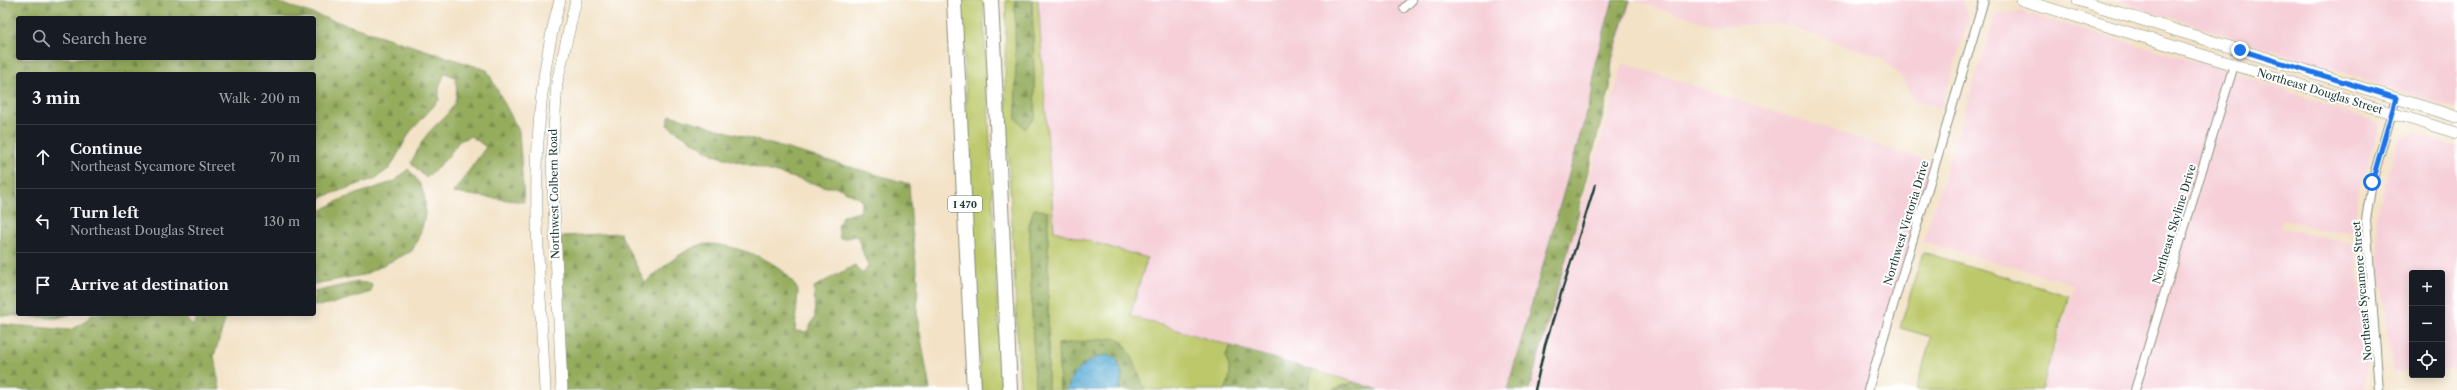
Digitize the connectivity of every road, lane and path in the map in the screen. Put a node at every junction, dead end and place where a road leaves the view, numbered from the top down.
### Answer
1 (560, 0) edge
2 (576, 0) edge
3 (953, 0) edge
4 (991, 0) edge
5 (997, 0) edge
6 (1412, 0) edge
7 (1984, 0) edge
8 (2022, 0) edge
9 (2078, 0) edge
10 (1404, 8) dead end
11 (548, 52) junction
12 (563, 55) junction
13 (2256, 55) junction
14 (994, 61) junction
15 (2234, 65) junction
16 (2396, 98) junction
17 (2392, 114) junction
18 (2457, 117) edge
19 (2457, 133) edge
20 (545, 390) edge
21 (562, 390) edge
22 (974, 390) edge
23 (1010, 390) edge
24 (1868, 390) edge
25 (2135, 390) edge
26 (2379, 390) edge

1 - 11 main road, Northwest Colbern Road
2 - 12 main road, Northwest Colbern Road
3 - 22 highway, I 470
4 - 14 highway
5 - 14 highway
6 - 10 street
7 - 24 street, Northwest Victoria Drive
8 - 15 main road, Northeast Douglas Street
9 - 13 main road, Northeast Douglas Street
11 - 12 main road
11 - 20 main road, Northwest Colbern Road
12 - 21 main road, Northwest Colbern Road
13 - 15 main road
13 - 16 main road, Northeast Douglas Street
14 - 23 highway
15 - 17 main road, Northeast Douglas Street
15 - 25 street, Northeast Skyline Drive
16 - 17 street, Northeast Sycamore Street
16 - 18 main road, Northeast Douglas Street
17 - 19 main road, Northeast Douglas Street
17 - 26 street, Northeast Sycamore Street

